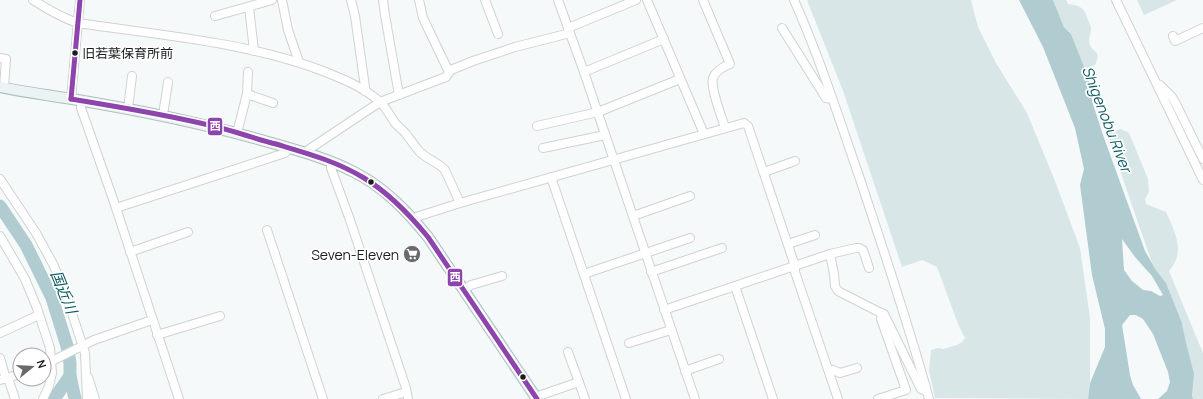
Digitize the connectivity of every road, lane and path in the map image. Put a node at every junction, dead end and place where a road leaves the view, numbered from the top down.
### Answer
1 (80, 0) edge
2 (272, 0) edge
3 (282, 0) edge
4 (351, 0) edge
5 (383, 0) edge
6 (419, 0) edge
7 (485, 0) edge
8 (558, 0) edge
9 (636, 0) edge
10 (647, 0) edge
11 (703, 0) edge
12 (794, 0) edge
13 (1116, 0) edge
14 (35, 1) edge
15 (249, 6) junction
16 (215, 16) dead end
17 (78, 23) junction
18 (782, 28) dead end
19 (1203, 28) edge
20 (569, 30) junction
21 (498, 34) dead end
22 (1173, 36) dead end
23 (664, 39) junction
24 (254, 51) junction
25 (0, 58) edge
26 (299, 62) junction
27 (248, 72) dead end
28 (449, 72) junction
29 (584, 72) junction
30 (132, 76) dead end
31 (680, 79) junction
32 (168, 82) dead end
33 (1157, 84) junction
34 (2, 88) edge
35 (365, 91) junction
36 (247, 94) junction
37 (399, 95) junction
38 (76, 99) junction
39 (832, 99) junction
40 (380, 102) junction
41 (274, 103) dead end
42 (128, 109) junction
43 (598, 112) junction
44 (163, 115) junction
45 (537, 126) dead end
46 (726, 128) junction
47 (237, 133) junction
48 (704, 134) junction
49 (605, 135) junction
50 (290, 148) junction
51 (544, 148) dead end
52 (305, 153) junction
53 (614, 159) junction
54 (1203, 159) edge
55 (795, 161) dead end
56 (331, 162) junction
57 (764, 172) junction
58 (551, 177) junction
59 (0, 178) edge
60 (1203, 180) edge
61 (690, 196) dead end
62 (460, 203) junction
63 (116, 208) junction
64 (633, 216) junction
65 (413, 218) junction
66 (267, 230) dead end
67 (188, 232) dead end
68 (815, 235) dead end
69 (0, 236) edge
70 (690, 238) dead end
71 (788, 244) junction
72 (722, 248) dead end
73 (130, 252) junction
74 (645, 253) junction
75 (830, 254) junction
76 (795, 266) junction
77 (869, 268) dead end
78 (651, 272) junction
79 (584, 274) junction
80 (502, 276) dead end
81 (735, 286) junction
82 (463, 290) junction
83 (664, 310) junction
84 (878, 312) junction
85 (39, 315) junction
86 (220, 316) dead end
87 (152, 320) junction
88 (671, 330) junction
89 (0, 333) edge
90 (157, 335) junction
91 (629, 343) dead end
92 (82, 345) junction
93 (50, 347) edge
94 (568, 352) dead end
95 (0, 358) edge
96 (719, 359) dead end
97 (52, 361) edge
98 (856, 368) dead end
99 (86, 369) junction
100 (685, 371) junction
101 (829, 371) junction
102 (5, 379) edge
103 (579, 382) junction
104 (49, 387) edge
105 (407, 395) edge
106 (928, 395) edge
107 (536, 398) edge
108 (15, 399) edge
109 (43, 399) edge
110 (87, 399) edge
111 (95, 399) edge
112 (179, 399) edge
113 (323, 399) edge
114 (383, 399) edge
115 (585, 399) edge
116 (626, 399) edge
117 (694, 399) edge
118 (773, 399) edge
119 (838, 399) edge
120 (878, 399) edge

1 - 17 street
2 - 15 street
3 - 26 street
4 - 35 street
5 - 37 street
6 - 28 street
7 - 21 street
8 - 20 street
9 - 20 street
10 - 23 street
11 - 46 street
12 - 39 street
13 - 33 street
14 - 17 street
15 - 16 street
15 - 24 street
17 - 24 street
17 - 38 street
18 - 39 street
19 - 22 street
20 - 28 street
20 - 29 street
23 - 29 street
23 - 31 street
24 - 26 street
25 - 34 street
26 - 35 street
27 - 36 street
28 - 37 street
29 - 43 street
30 - 42 street
31 - 43 street
31 - 48 street
32 - 44 street
33 - 54 street
33 - 60 street
34 - 38 main road
35 - 40 street
36 - 41 street
36 - 47 street
37 - 40 street
38 - 42 main road
38 - 63 street
39 - 106 street
40 - 52 street
40 - 62 street
42 - 44 main road
43 - 45 street
43 - 49 street
44 - 47 main road
46 - 48 street
46 - 57 street
47 - 50 main road
48 - 53 street
49 - 51 street
49 - 53 street
50 - 52 main road
50 - 63 street
52 - 56 main road
53 - 58 street
53 - 64 street
55 - 57 street
56 - 65 main road
56 - 105 street
57 - 71 street
58 - 62 street
58 - 79 street
59 - 92 street
61 - 64 street
62 - 65 street
63 - 73 street
64 - 74 street
65 - 82 main road
66 - 113 street
67 - 73 street
68 - 71 street
69 - 85 street
70 - 74 street
71 - 76 street
72 - 78 street
73 - 87 street
74 - 78 street
74 - 79 street
75 - 76 street
75 - 77 street
75 - 84 street
76 - 81 street
76 - 101 street
78 - 83 street
79 - 116 street
80 - 82 street
81 - 83 street
81 - 118 street
82 - 107 main road
83 - 88 street
84 - 106 street
84 - 120 street
85 - 89 street
85 - 93 street
86 - 90 street
87 - 90 street
87 - 92 street
88 - 91 street
88 - 100 street
90 - 112 street
92 - 97 street
92 - 99 street
94 - 103 street
95 - 102 street
96 - 100 street
98 - 101 street
99 - 110 street
99 - 111 street
100 - 117 street
101 - 119 street
102 - 108 street
103 - 107 street
103 - 115 street
104 - 109 street
105 - 114 street

